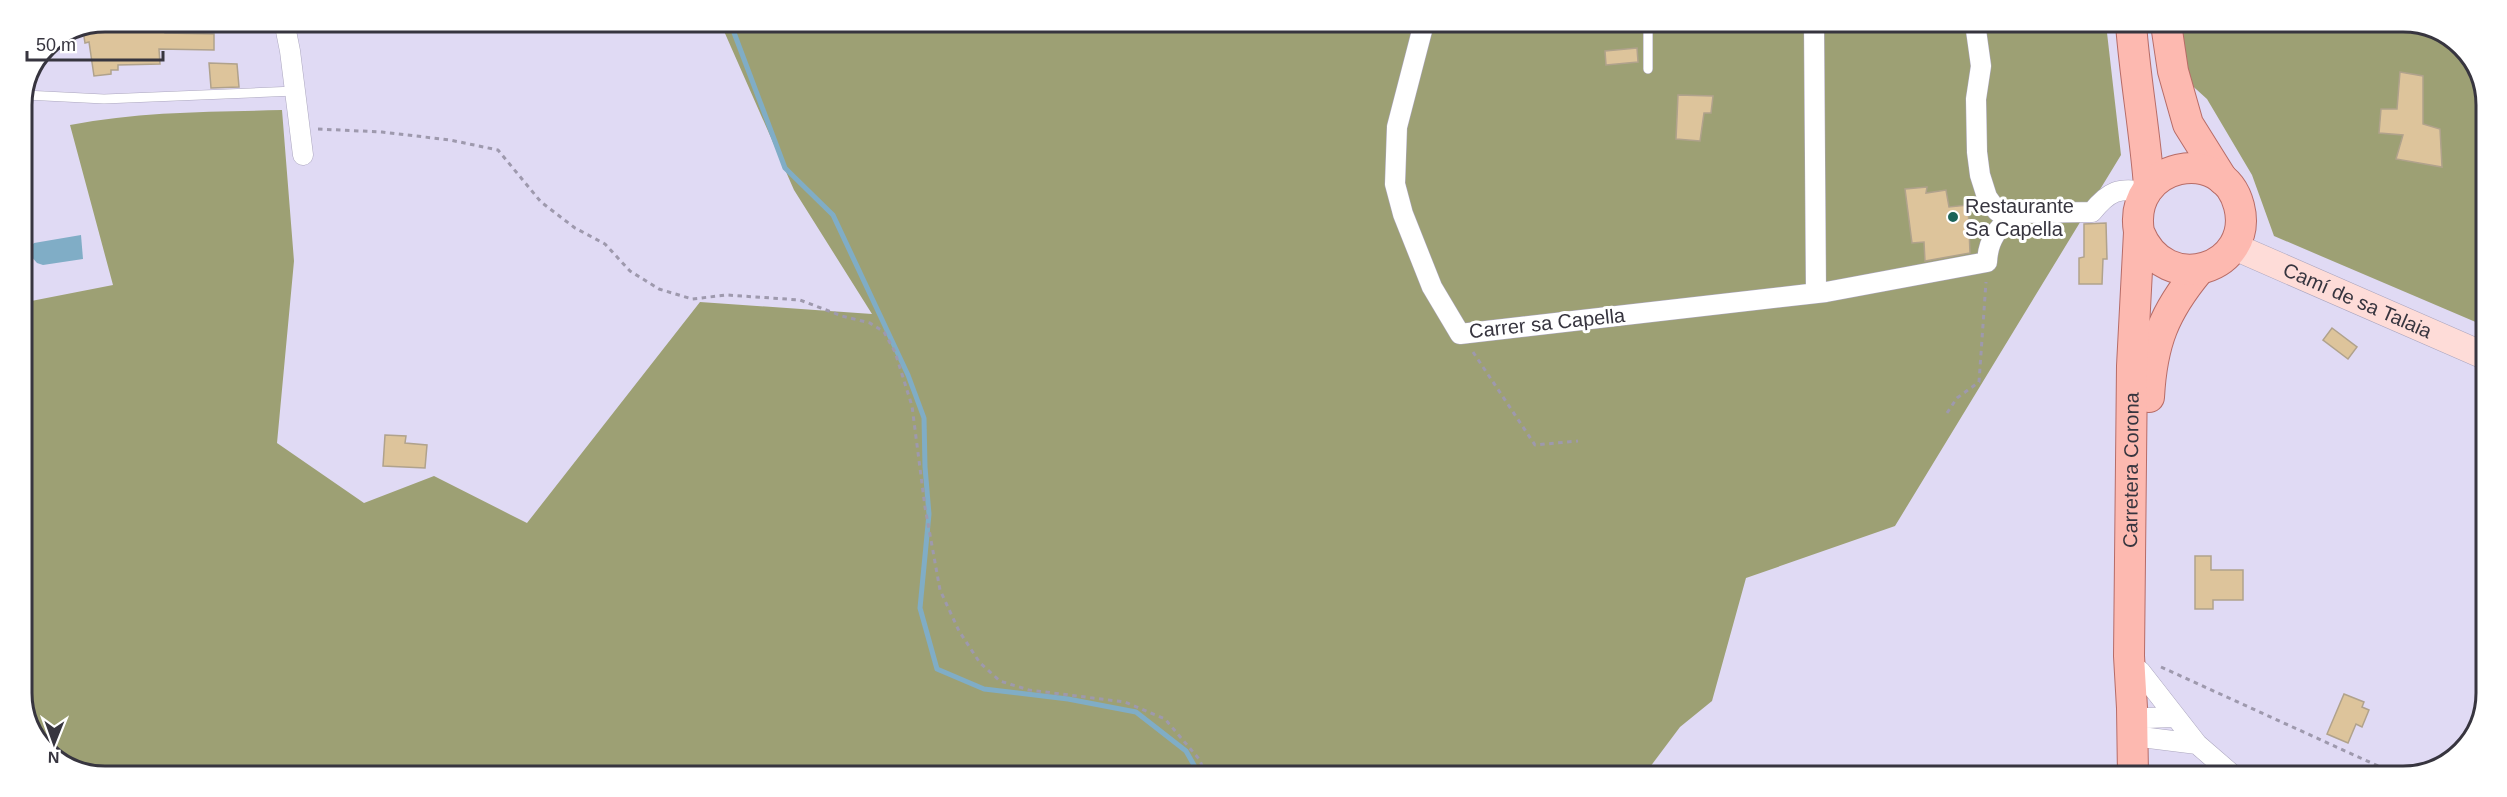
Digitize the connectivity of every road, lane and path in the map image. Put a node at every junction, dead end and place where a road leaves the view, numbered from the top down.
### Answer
1 (286, 32) edge
2 (1422, 32) edge
3 (1648, 32) edge
4 (1814, 32) edge
5 (1976, 32) edge
6 (2132, 32) edge
7 (2167, 32) edge
8 (1648, 69) dead end
9 (295, 91) junction
10 (33, 95) edge
11 (299, 127) junction
12 (303, 154) dead end
13 (2223, 180) junction
14 (2147, 189) junction
15 (2008, 219) junction
16 (2139, 232) junction
17 (2233, 246) junction
18 (1987, 262) junction
19 (2199, 270) junction
20 (1816, 293) junction
21 (1461, 334) junction
22 (2475, 352) edge
23 (1947, 413) dead end
24 (1578, 441) dead end
25 (2140, 664) junction
26 (2174, 717) junction
27 (2133, 723) junction
28 (2197, 744) junction
29 (1202, 766) edge
30 (2133, 766) edge
31 (2222, 766) edge
32 (2377, 766) edge

1 - 9 street
2 - 21 street, Carrer sa Capella
3 - 8 lane
4 - 20 street
5 - 15 street
6 - 14 main road
7 - 13 main road
9 - 10 lane
9 - 11 street
11 - 12 street
11 - 29 path
13 - 14 main road
13 - 17 main road
14 - 15 street
14 - 16 main road
15 - 18 street
16 - 19 main road
16 - 27 main road, Carretera Corona
17 - 19 main road
17 - 22 street, Camí de sa Talaia
18 - 20 street, Carrer sa Capella
18 - 23 path
19 - 25 main road, Carretera Corona
20 - 21 street, Carrer sa Capella
21 - 24 path
25 - 26 street
25 - 27 main road, Carretera Corona
25 - 32 path
26 - 27 street
26 - 28 street
27 - 28 street
27 - 30 main road, Carretera Corona
28 - 31 street

